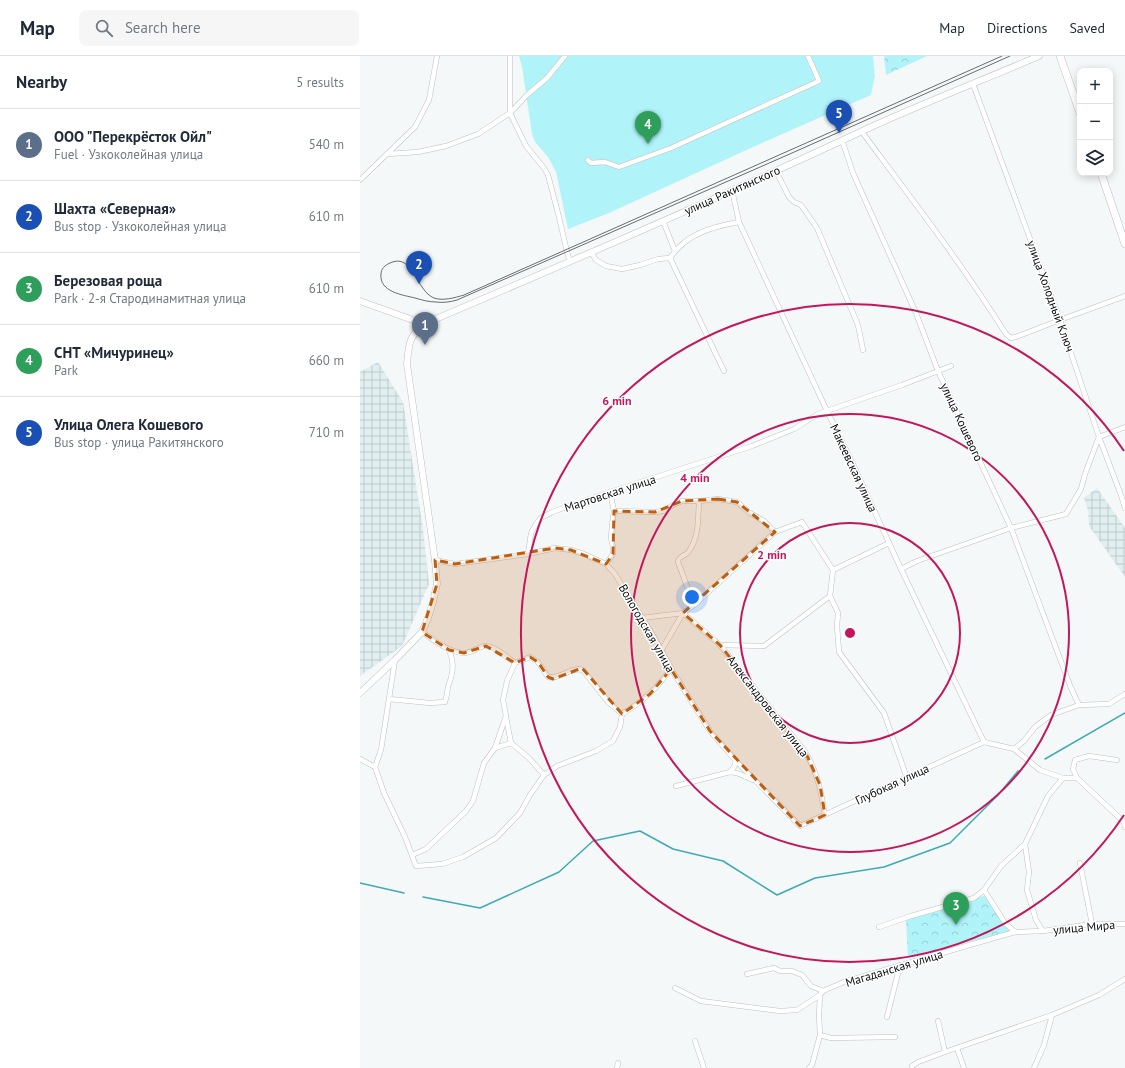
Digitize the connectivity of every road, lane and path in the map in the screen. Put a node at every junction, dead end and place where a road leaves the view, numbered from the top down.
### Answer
1 (437, 56) edge
2 (510, 56) edge
3 (565, 56) edge
4 (808, 56) edge
5 (1039, 56) edge
6 (1060, 56) edge
7 (973, 84) junction
8 (1077, 104) edge
9 (510, 114) junction
10 (862, 132) junction
11 (842, 140) junction
12 (387, 154) junction
13 (588, 160) dead end
14 (776, 171) junction
15 (1102, 176) edge
16 (360, 180) edge
17 (732, 190) junction
18 (663, 221) junction
19 (739, 222) junction
20 (1125, 244) edge
21 (675, 251) junction
22 (591, 252) junction
23 (670, 258) junction
24 (570, 262) junction
25 (1125, 296) edge
26 (360, 301) edge
27 (1060, 320) junction
28 (424, 324) junction
29 (863, 350) dead end
30 (951, 366) dead end
31 (724, 371) dead end
32 (938, 371) junction
33 (827, 411) junction
34 (1125, 427) edge
35 (1099, 437) junction
36 (610, 492) junction
37 (699, 501) junction
38 (1125, 508) edge
39 (614, 511) junction
40 (1011, 528) junction
41 (775, 532) junction
42 (889, 543) junction
43 (528, 554) junction
44 (435, 560) junction
45 (606, 564) junction
46 (901, 569) junction
47 (833, 570) junction
48 (830, 596) junction
49 (694, 605) junction
50 (683, 613) junction
51 (642, 618) junction
52 (422, 632) junction
53 (720, 645) junction
54 (449, 650) junction
55 (661, 651) junction
56 (395, 660) junction
57 (515, 663) junction
58 (671, 668) junction
59 (360, 693) edge
60 (1125, 694) edge
61 (389, 698) junction
62 (1079, 705) junction
63 (622, 714) junction
64 (506, 716) junction
65 (984, 742) junction
66 (511, 743) junction
67 (495, 748) junction
68 (1014, 749) junction
69 (360, 759) edge
70 (1117, 760) dead end
71 (736, 761) junction
72 (375, 767) junction
73 (730, 772) junction
74 (544, 775) junction
75 (907, 778) junction
76 (1063, 778) junction
77 (1078, 778) junction
78 (756, 781) junction
79 (676, 786) dead end
80 (825, 815) junction
81 (800, 826) joint
82 (1125, 827) edge
83 (1025, 844) junction
84 (412, 855) junction
85 (1080, 863) dead end
86 (984, 890) junction
87 (1092, 924) junction
88 (1125, 924) edge
89 (879, 927) dead end
90 (1044, 931) junction
91 (1015, 932) junction
92 (900, 965) junction
93 (747, 974) dead end
94 (1125, 979) edge
95 (675, 988) dead end
96 (822, 993) junction
97 (1052, 1016) junction
98 (888, 1017) dead end
99 (938, 1020) dead end
100 (820, 1035) junction
101 (895, 1037) dead end
102 (694, 1041) dead end
103 (957, 1048) junction
104 (945, 1052) junction
105 (812, 1067) edge
106 (704, 1068) edge
107 (912, 1068) edge
108 (964, 1068) edge
109 (1034, 1068) edge

1 - 12 street
2 - 9 street
3 - 9 street
4 - 13 street
5 - 7 main road, улица Ракитянского
6 - 8 main road
7 - 10 main road, улица Ракитянского
7 - 27 street, улица Холодный Ключ
9 - 12 street
9 - 24 street
10 - 11 main road, улица Ракитянского
10 - 27 street
11 - 14 main road, улица Ракитянского
11 - 32 street, улица Кошевого
12 - 16 street
14 - 17 main road, улица Ракитянского
14 - 29 street
15 - 20 main road
17 - 18 main road, улица Ракитянского
17 - 19 street, Макеевская улица
18 - 21 street
18 - 22 main road, улица Ракитянского
19 - 21 street
19 - 33 street, Макеевская улица
21 - 23 street
22 - 23 street
22 - 24 main road, улица Ракитянского
23 - 31 street
24 - 28 main road, улица Ракитянского
25 - 27 street
26 - 28 main road
27 - 35 street, улица Холодный Ключ
28 - 44 main road
30 - 32 street, Мартовская улица
32 - 33 street, Мартовская улица
32 - 40 street, улица Кошевого
33 - 36 street, Мартовская улица
33 - 42 street, Макеевская улица
34 - 35 street
35 - 38 street, улица Холодный Ключ
35 - 40 street
36 - 39 street
36 - 43 street, Мартовская улица
37 - 39 street
37 - 41 street
37 - 49 street
39 - 45 street
40 - 46 street
40 - 62 street, улица Кошевого
41 - 47 street
41 - 49 street
42 - 46 street, Макеевская улица
42 - 47 street
43 - 44 street, Вологодская улица
43 - 45 street, Вологодская улица
44 - 52 main road
45 - 51 street, Вологодская улица
46 - 65 street, Макеевская улица
47 - 48 street
48 - 53 street
48 - 75 street
49 - 50 street
50 - 51 street
50 - 53 street, Александровская улица
50 - 55 street
51 - 55 street, Вологодская улица
52 - 54 street
52 - 56 main road
53 - 80 street, Александровская улица
54 - 57 street
54 - 61 street
55 - 58 street, Вологодская улица
56 - 59 main road
56 - 61 street
57 - 63 street
57 - 64 street
58 - 63 street
58 - 71 street, Вологодская улица
60 - 62 street
61 - 72 street
62 - 68 street
63 - 74 street
64 - 66 street
64 - 67 street
65 - 68 street
65 - 75 street, Глубокая улица
66 - 67 street
66 - 74 street
67 - 84 street
68 - 76 street
69 - 72 street
70 - 77 street
71 - 73 street
71 - 78 street, Вологодская улица
72 - 84 street
73 - 78 street
73 - 79 street
74 - 84 street
75 - 80 street, Глубокая улица
76 - 77 street
76 - 83 street
77 - 82 street
78 - 81 street, Вологодская улица
80 - 81 street, Глубокая улица
83 - 86 street
83 - 90 street
85 - 87 street
86 - 89 street
86 - 91 street
87 - 88 street, улица Мира
87 - 90 street, улица Мира
90 - 91 street, Магаданская улица
91 - 92 street, Магаданская улица
92 - 96 street, Магаданская улица
92 - 98 street
93 - 96 street
94 - 97 street
95 - 96 street, Магаданская улица
96 - 100 street
97 - 103 street
97 - 109 street
99 - 104 street
100 - 101 street
100 - 105 street
102 - 106 street
103 - 104 street
103 - 108 street
104 - 107 street

